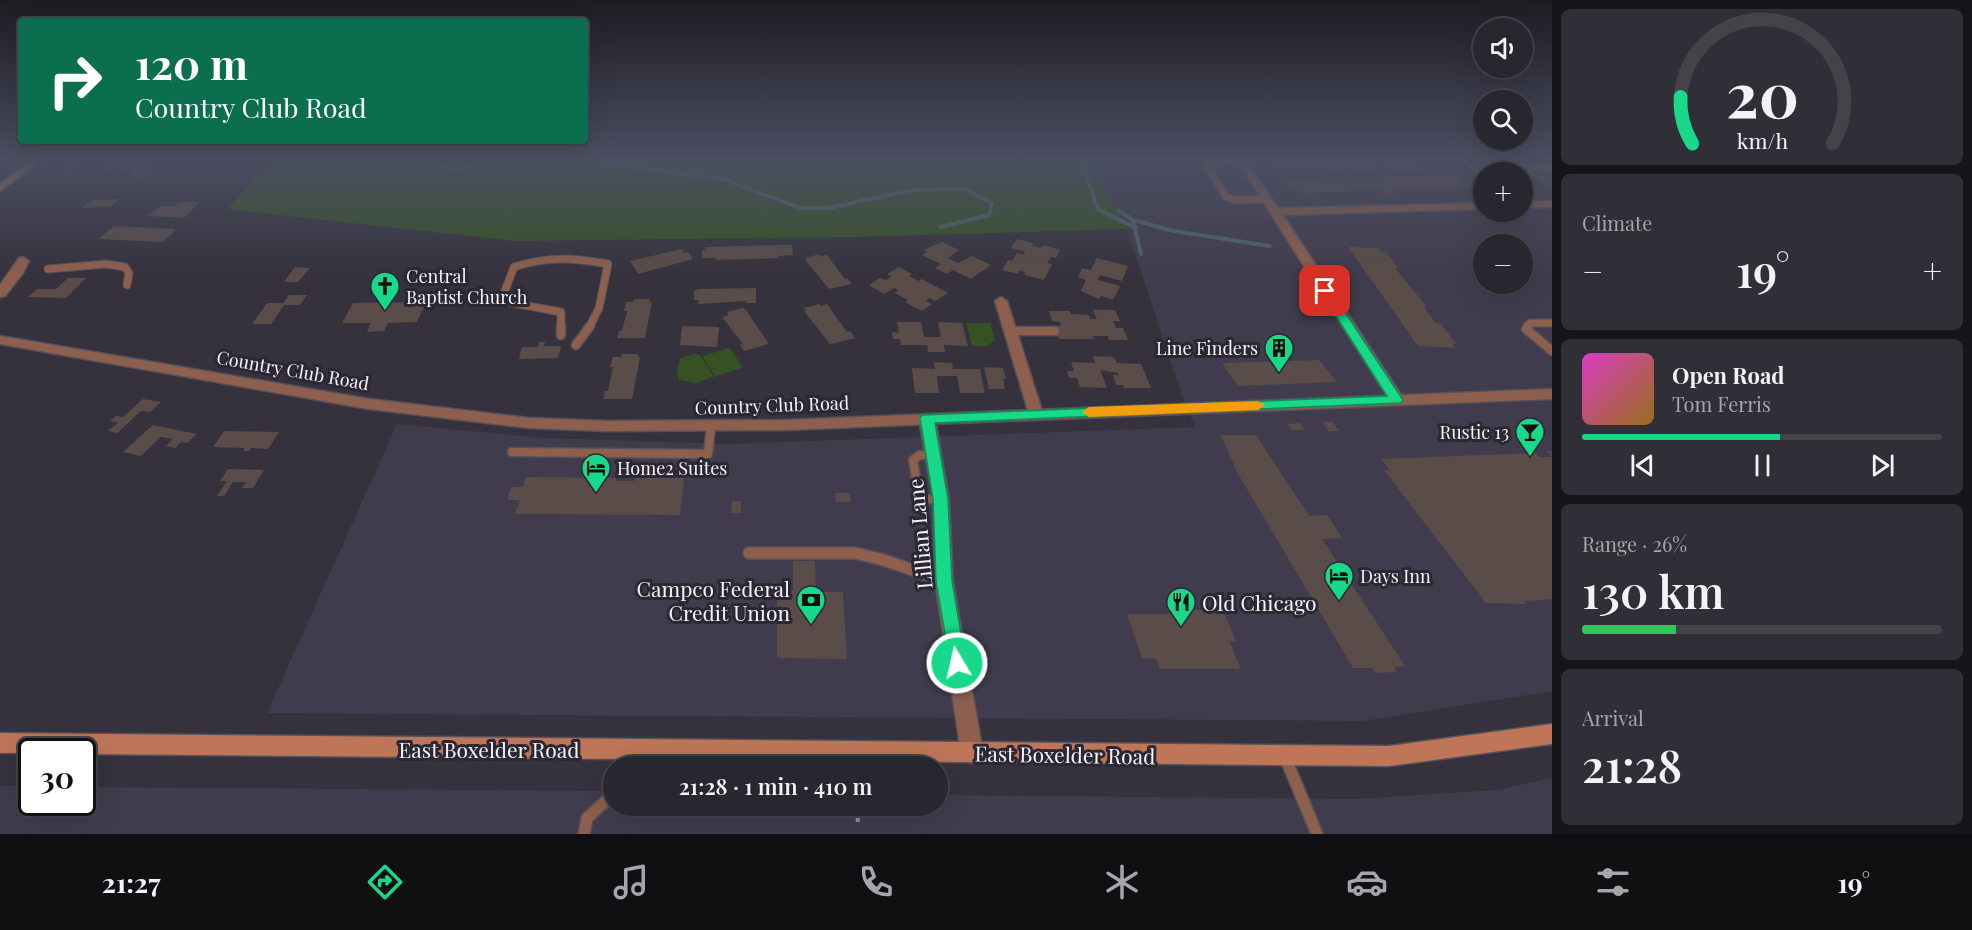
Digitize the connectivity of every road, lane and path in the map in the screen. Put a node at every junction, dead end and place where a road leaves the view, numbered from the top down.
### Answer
1 (1226, 197) edge
2 (1266, 199) joint
3 (1533, 204) edge
4 (1552, 204) edge
5 (1473, 206) edge
6 (1455, 207) junction
7 (1274, 212) junction
8 (1466, 216) dead end
9 (23, 261) dead end
10 (48, 269) dead end
11 (127, 285) dead end
12 (0, 293) edge
13 (1001, 301) dead end
14 (1552, 323) edge
15 (1010, 331) junction
16 (1054, 332) dead end
17 (561, 335) dead end
18 (0, 340) edge
19 (576, 345) dead end
20 (1552, 351) edge
21 (1552, 394) edge
22 (1397, 400) junction
23 (1036, 414) junction
24 (927, 418) junction
25 (711, 426) junction
26 (512, 452) dead end
27 (749, 553) dead end
28 (944, 581) junction
29 (1552, 734) edge
30 (0, 744) edge
31 (972, 753) junction
32 (1284, 756) junction
33 (603, 804) edge
34 (858, 816) edge
35 (858, 823) dead end
36 (584, 834) edge
37 (1317, 834) edge

1 - 2 lane
2 - 7 street
3 - 4 street
5 - 6 street
6 - 7 street
6 - 8 street
7 - 22 street
9 - 12 street
10 - 11 lane
13 - 15 street
14 - 20 lane
15 - 16 lane
15 - 23 street
17 - 19 lane
18 - 25 street, Country Club Road
21 - 22 street, Country Club Road
22 - 23 street, Country Club Road
23 - 24 street, Country Club Road
24 - 25 street, Country Club Road
24 - 28 street, Lillian Lane
25 - 26 lane
27 - 28 lane
28 - 31 street, Lillian Lane
29 - 32 main road, East Boxelder Road
30 - 31 main road, East Boxelder Road
31 - 32 main road, East Boxelder Road
32 - 37 lane
33 - 36 lane
34 - 35 path

